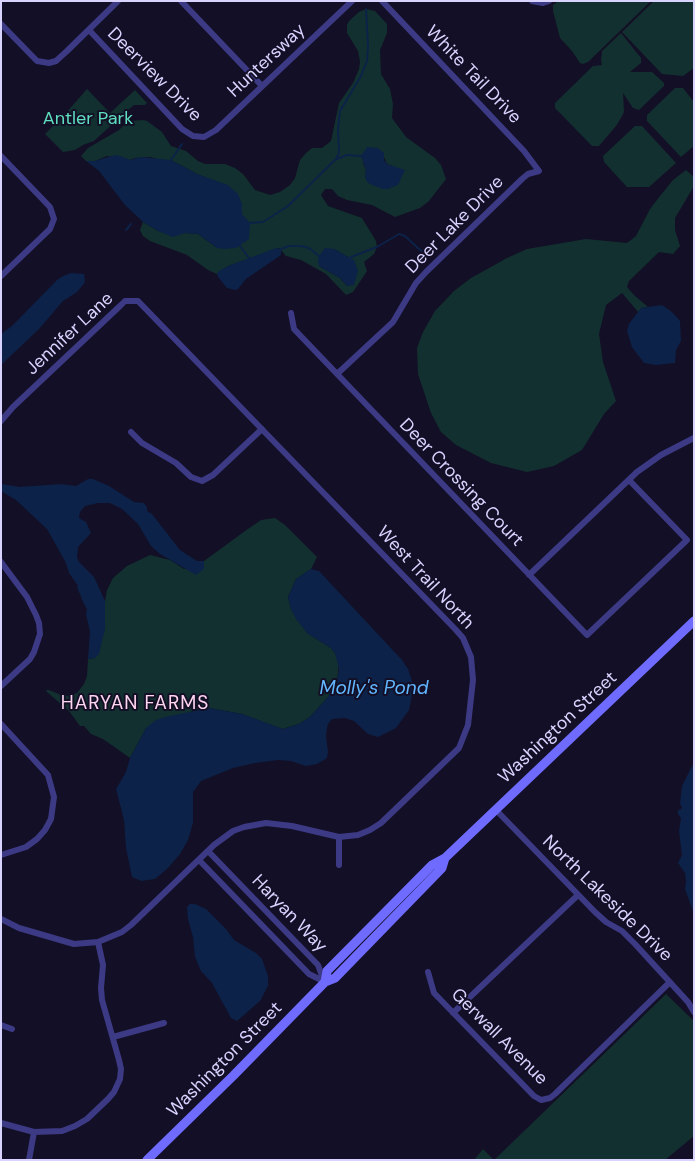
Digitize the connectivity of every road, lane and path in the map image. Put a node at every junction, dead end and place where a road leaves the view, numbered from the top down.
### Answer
1 (118, 1) edge
2 (181, 1) edge
3 (352, 1) edge
4 (382, 1) edge
5 (532, 1) edge
6 (548, 1) edge
7 (1, 24) edge
8 (89, 30) junction
9 (262, 86) junction
10 (200, 137) joint
11 (1, 156) edge
12 (540, 171) joint
13 (1, 276) edge
14 (290, 313) dead end
15 (183, 347) joint
16 (337, 374) junction
17 (1, 421) edge
18 (262, 428) junction
19 (131, 432) dead end
20 (694, 438) edge
21 (629, 480) junction
22 (1, 562) edge
23 (529, 575) junction
24 (694, 621) edge
25 (1, 686) edge
26 (1, 724) edge
27 (496, 810) junction
28 (339, 837) junction
29 (1, 854) edge
30 (203, 855) junction
31 (339, 865) dead end
32 (578, 894) junction
33 (1, 919) edge
34 (98, 942) junction
35 (428, 972) dead end
36 (325, 982) junction
37 (670, 982) junction
38 (694, 1012) edge
39 (453, 1014) junction
40 (164, 1023) dead end
41 (1, 1024) edge
42 (12, 1029) dead end
43 (113, 1037) junction
44 (1, 1123) edge
45 (34, 1132) junction
46 (29, 1160) edge
47 (147, 1160) edge

1 - 8 street
2 - 9 street
3 - 9 street, Huntersway
4 - 12 street, White Tail Drive
5 - 6 street
7 - 8 street
8 - 10 street, Deerview Drive
9 - 10 street, Huntersway
11 - 13 street
12 - 16 street, Deer Lake Drive
14 - 16 street, Deer Crossing Court
15 - 17 street, Jennifer Lane
15 - 18 street, West Trail North
16 - 23 street, Deer Crossing Court
18 - 19 street
18 - 28 street, West Trail North
20 - 21 street
21 - 23 street
21 - 23 street, Deer Crossing Court
22 - 25 street
24 - 27 main road, Washington Street
26 - 29 street
27 - 32 street, North Lakeside Drive
27 - 36 main road, Washington Street
28 - 30 street, West Trail North
28 - 31 street
30 - 34 street, West Trail North
30 - 36 street, Haryan Way
30 - 36 street, Haryan Way
32 - 37 street, North Lakeside Drive
32 - 39 street
33 - 34 street, West Trail North
34 - 43 street
35 - 39 street, Gerwall Avenue
36 - 47 main road, Washington Street
37 - 38 street, North Lakeside Drive
37 - 39 street, Gerwall Avenue
40 - 43 street
41 - 42 street
43 - 45 street
44 - 45 street
45 - 46 street

